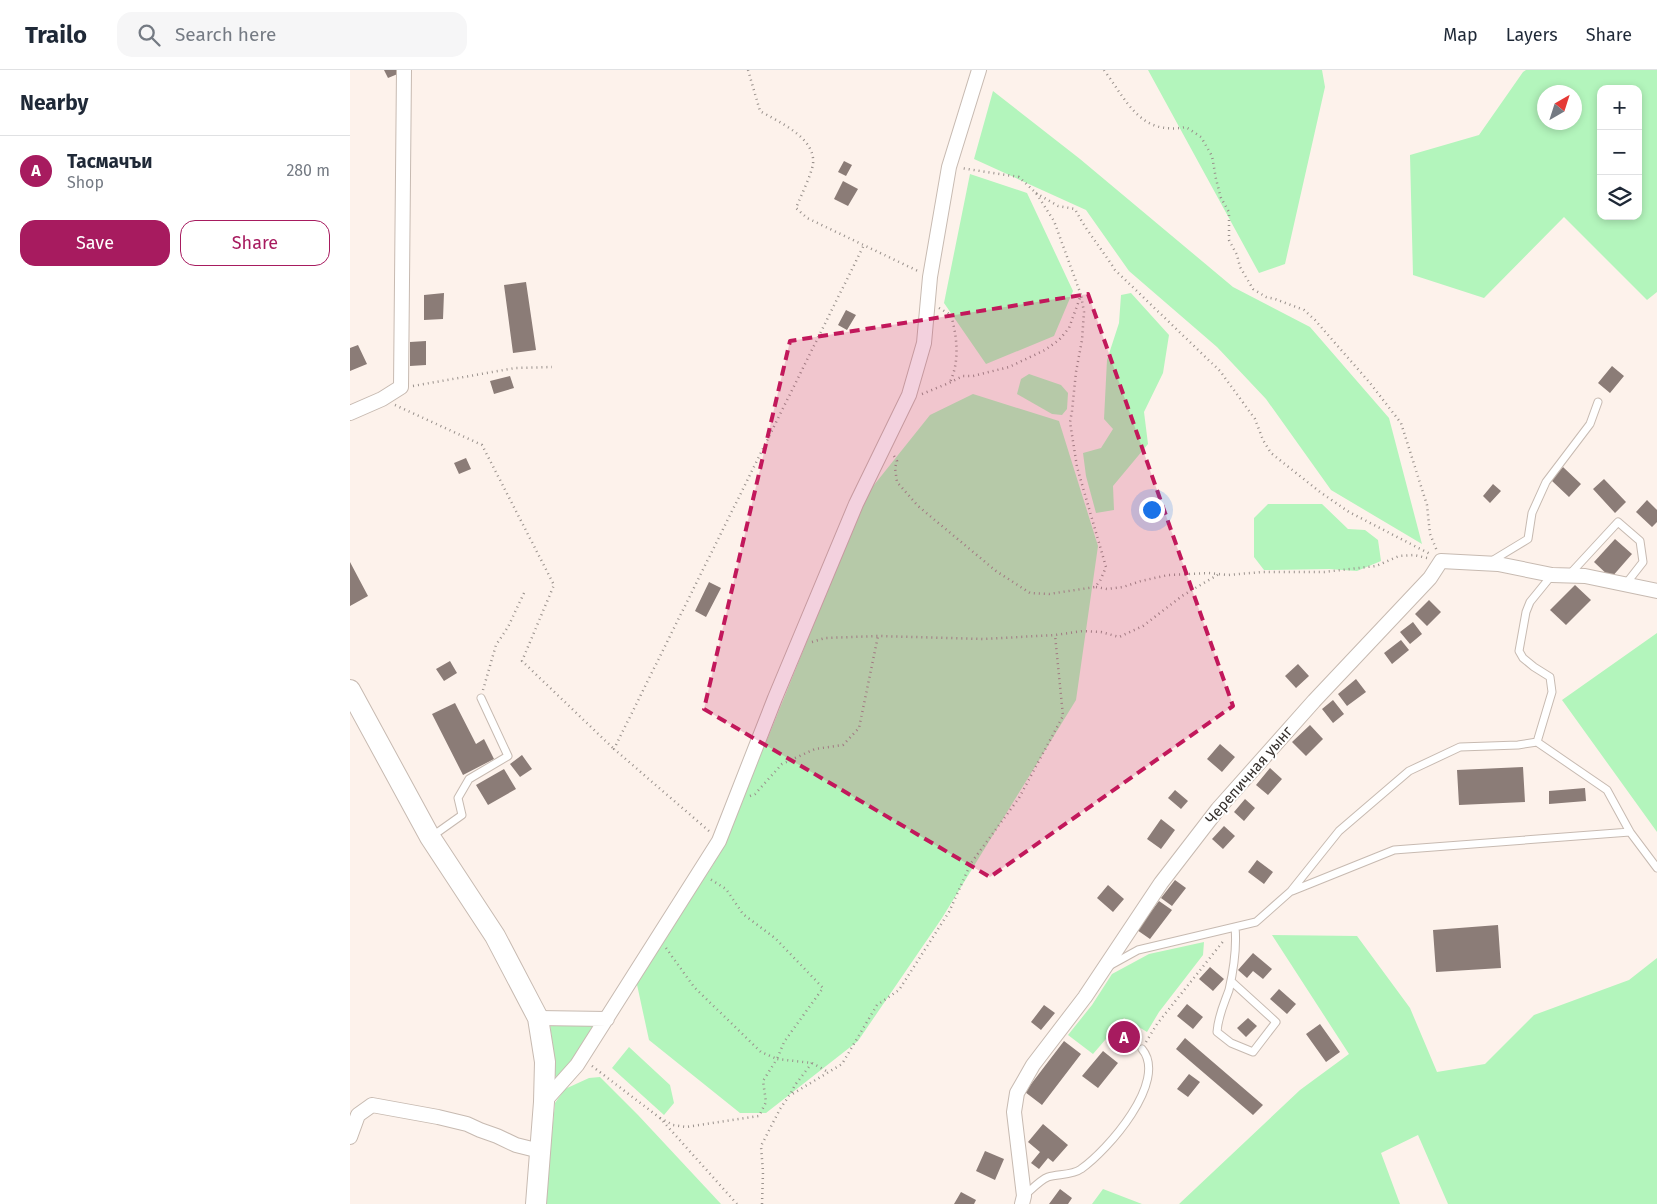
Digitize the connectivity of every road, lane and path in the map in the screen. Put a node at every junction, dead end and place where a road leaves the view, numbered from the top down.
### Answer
1 (404, 70) edge
2 (748, 70) edge
3 (979, 70) edge
4 (1104, 70) edge
5 (949, 167) junction
6 (1036, 193) junction
7 (864, 245) junction
8 (930, 278) junction
9 (1081, 295) junction
10 (927, 305) junction
11 (552, 367) dead end
12 (949, 383) junction
13 (401, 387) junction
14 (910, 395) junction
15 (382, 399) junction
16 (1598, 402) dead end
17 (350, 413) edge
18 (885, 446) junction
19 (1441, 561) junction
20 (1487, 563) junction
21 (1219, 574) junction
22 (1552, 575) junction
23 (1569, 575) junction
24 (1625, 585) junction
25 (1095, 587) junction
26 (525, 591) dead end
27 (1657, 591) edge
28 (1055, 635) junction
29 (878, 636) junction
30 (796, 646) junction
31 (350, 690) edge
32 (481, 698) joint
33 (1537, 742) junction
34 (614, 749) junction
35 (733, 804) junction
36 (1630, 832) junction
37 (430, 837) junction
38 (719, 840) junction
39 (1657, 868) edge
40 (700, 873) junction
41 (1291, 891) junction
42 (1235, 926) junction
43 (659, 936) junction
44 (1102, 970) junction
45 (1230, 981) junction
46 (538, 1018) junction
47 (607, 1019) junction
48 (1142, 1049) joint
49 (778, 1059) junction
50 (812, 1063) junction
51 (577, 1065) junction
52 (828, 1072) junction
53 (789, 1096) junction
54 (544, 1102) junction
55 (660, 1118) junction
56 (350, 1138) edge
57 (540, 1151) junction
58 (1023, 1200) edge
59 (536, 1204) edge
60 (737, 1204) edge
61 (762, 1204) edge

1 - 13 street
2 - 7 path
3 - 5 street
4 - 19 path
5 - 6 path
5 - 8 street
6 - 9 path
6 - 19 path
7 - 8 path
7 - 34 path
8 - 10 street
9 - 12 path
9 - 25 path
10 - 12 path
10 - 14 street
11 - 13 path
12 - 14 path
13 - 15 street
14 - 18 street
15 - 17 street
15 - 34 path
16 - 20 lane
18 - 25 path
18 - 30 street
19 - 20 street
19 - 21 path
19 - 44 street, Черепичная уынг
20 - 22 street
21 - 25 path
21 - 28 path
22 - 23 street
22 - 33 lane
23 - 24 street
23 - 24 lane
24 - 27 street
26 - 32 path
28 - 29 path
28 - 52 path
29 - 30 path
29 - 35 path
30 - 35 street
31 - 37 main road
32 - 37 lane
33 - 36 lane
33 - 41 lane
34 - 38 path
35 - 38 street
36 - 39 lane
36 - 41 lane
37 - 46 main road
38 - 40 street
40 - 43 street
40 - 49 path
41 - 42 lane
42 - 44 lane
42 - 45 lane
42 - 48 path
43 - 47 street
43 - 49 path
44 - 58 street, Черепичная уынг
45 - 45 lane
46 - 47 street
46 - 54 main road
47 - 51 street
48 - 58 lane
49 - 50 path
49 - 55 path
50 - 52 path
50 - 53 path
51 - 54 street
51 - 55 path
52 - 53 path
53 - 61 path
54 - 57 main road
55 - 60 path
56 - 57 street
57 - 59 main road

